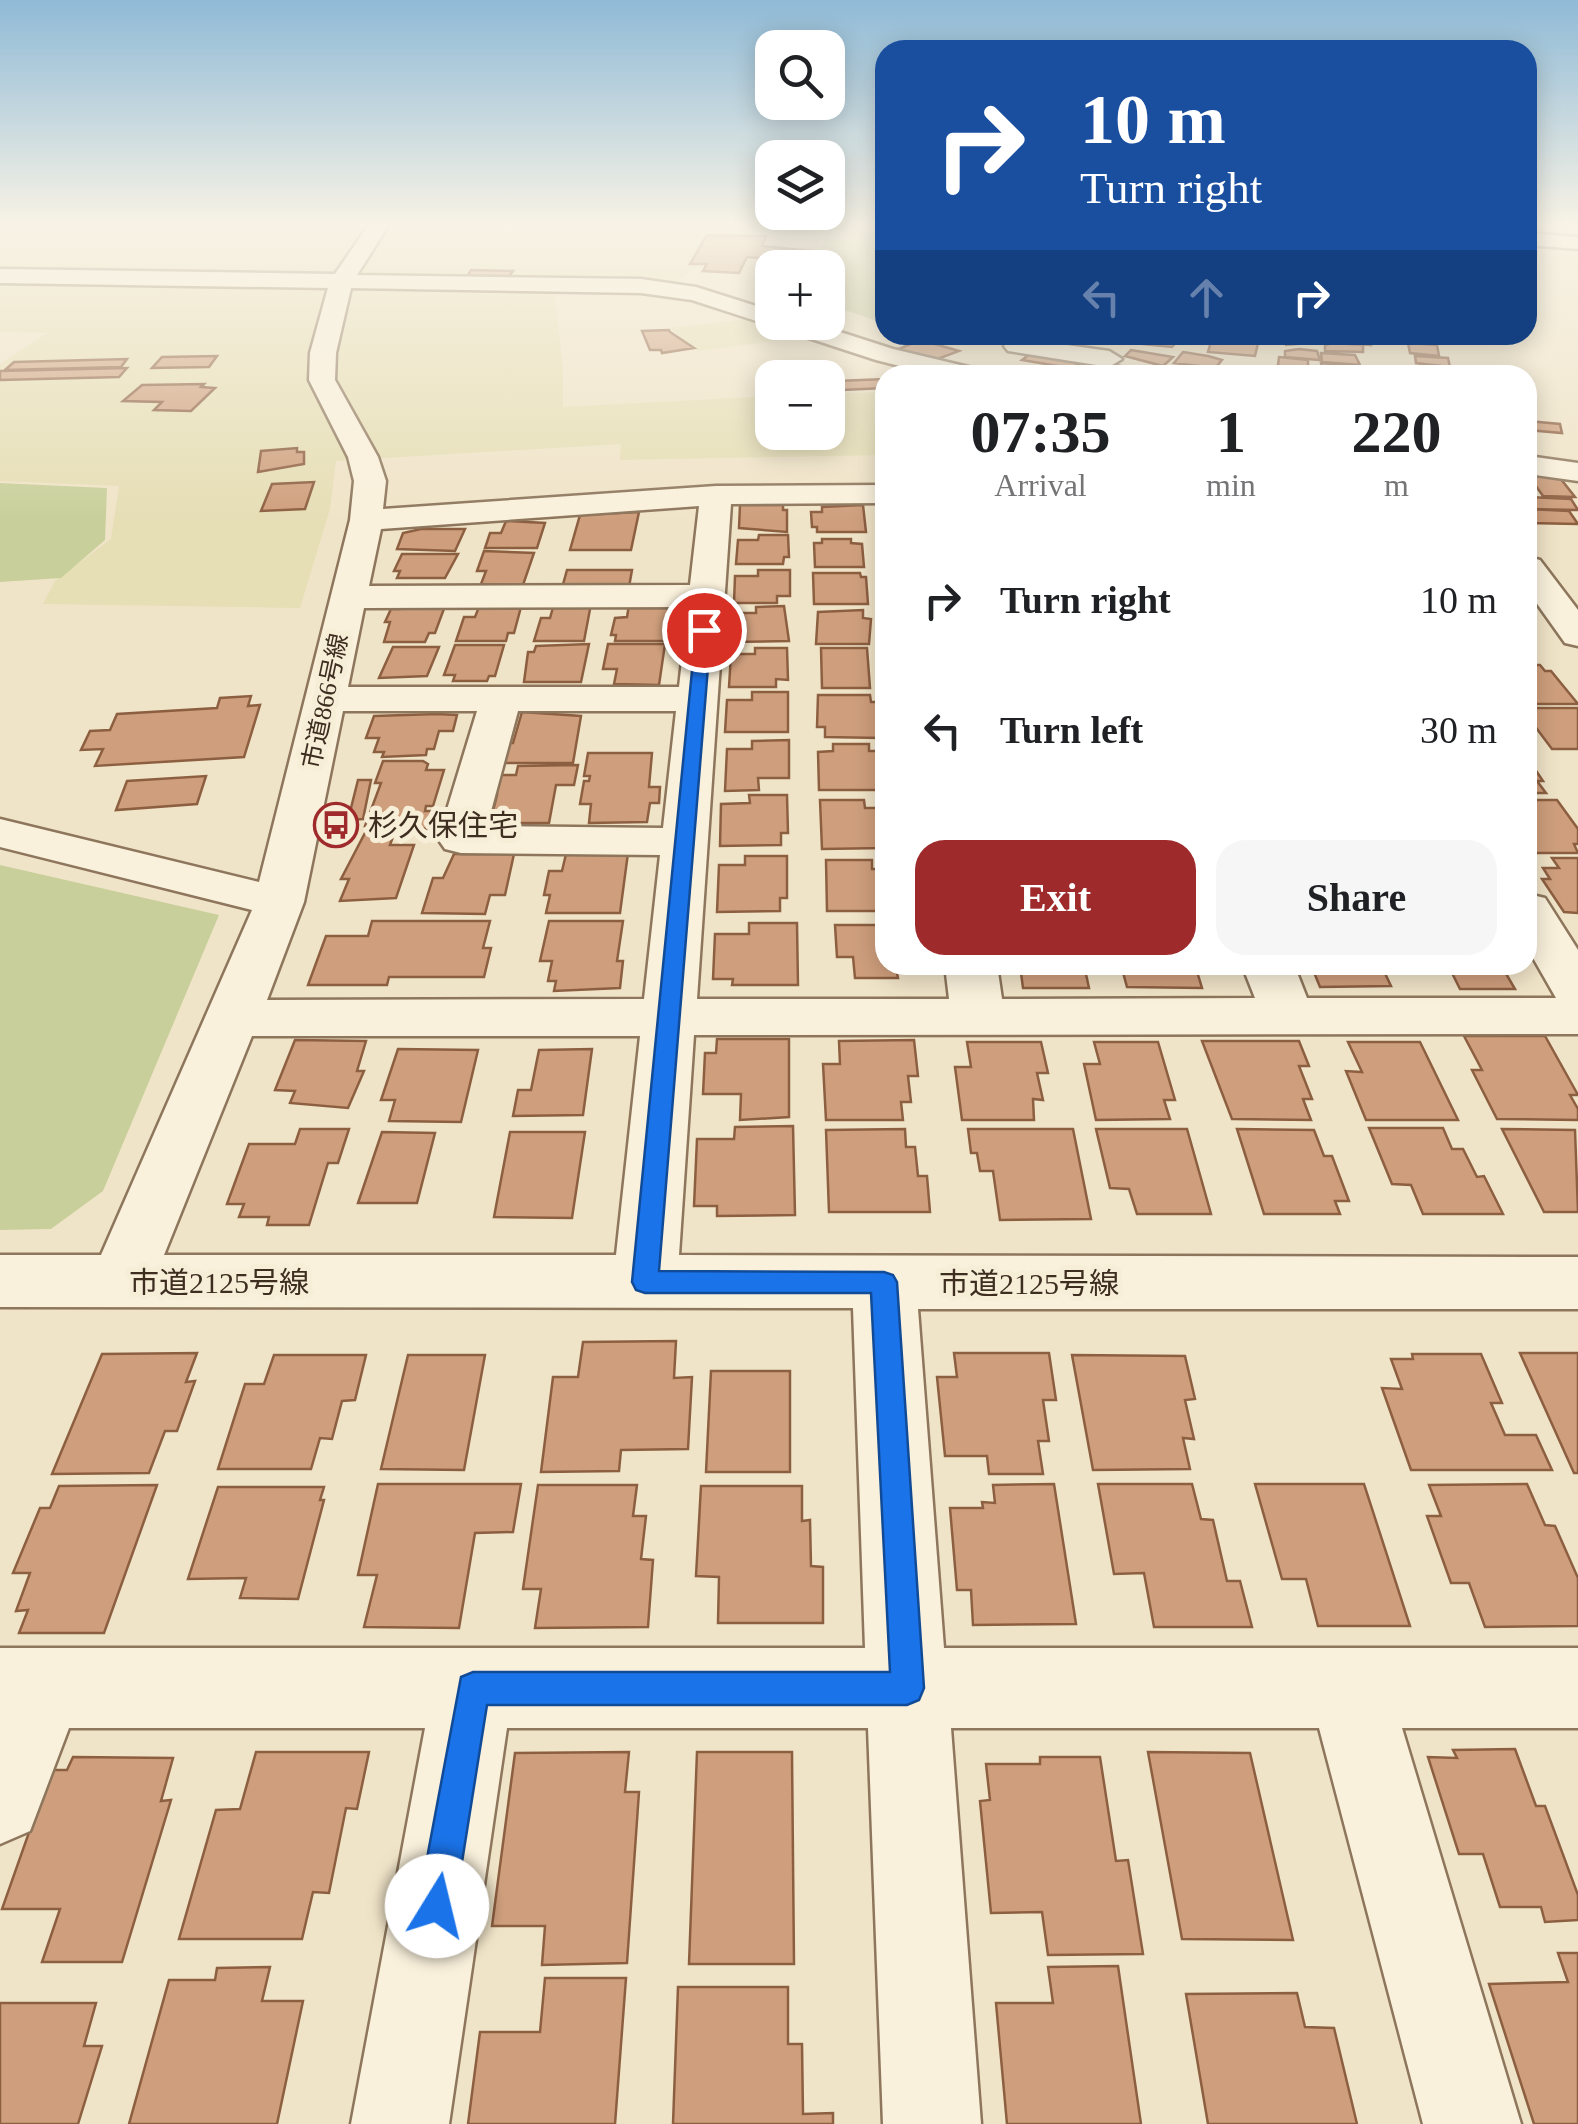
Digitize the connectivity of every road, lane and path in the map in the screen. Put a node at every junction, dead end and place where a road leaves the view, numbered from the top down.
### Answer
1 (330, 322) edge
2 (838, 340) edge
3 (1019, 345) edge
4 (1044, 345) edge
5 (1109, 360) dead end
6 (924, 365) edge
7 (978, 365) edge
8 (1537, 466) edge
9 (1578, 472) edge
10 (875, 494) edge
11 (716, 495) junction
12 (366, 520) junction
13 (1537, 579) edge
14 (707, 596) junction
15 (346, 598) junction
16 (1576, 631) edge
17 (326, 699) junction
18 (500, 700) junction
19 (697, 700) junction
20 (0, 833) edge
21 (683, 842) junction
22 (280, 902) junction
23 (1537, 924) edge
24 (972, 975) edge
25 (1272, 975) edge
26 (1578, 990) edge
27 (1578, 1016) edge
28 (978, 1017) junction
29 (1288, 1017) junction
30 (232, 1018) junction
31 (668, 1018) junction
32 (0, 1281) edge
33 (121, 1282) junction
34 (645, 1282) junction
35 (884, 1282) junction
36 (1578, 1283) edge
37 (22, 1688) edge
38 (473, 1688) junction
39 (907, 1688) junction
40 (1349, 1688) junction
41 (1578, 1688) edge
42 (0, 1801) edge
43 (400, 2124) edge
44 (932, 2124) edge
45 (1472, 2124) edge

1 - 12 street, 市道866号線
2 - 6 street
3 - 7 street
4 - 5 street
8 - 9 street
10 - 11 street
11 - 12 street
11 - 14 street
12 - 15 street, 市道866号線
13 - 16 street
14 - 15 street
14 - 19 street
15 - 17 street, 市道866号線
17 - 18 street
17 - 22 street, 市道866号線
18 - 19 street
18 - 21 street
19 - 21 street
20 - 22 street
21 - 31 street
22 - 30 street, 市道866号線
23 - 26 street
24 - 28 street
25 - 29 street
27 - 29 street
28 - 29 street
28 - 31 street
30 - 31 street
30 - 33 street, 市道866号線
31 - 34 street
32 - 33 street, 市道2125号線
33 - 34 street, 市道2125号線
34 - 35 street, 市道2125号線
35 - 36 street, 市道2125号線
35 - 39 street
37 - 38 street
37 - 42 street
38 - 39 street
38 - 43 street
39 - 40 street
39 - 44 street
40 - 41 street
40 - 45 street

